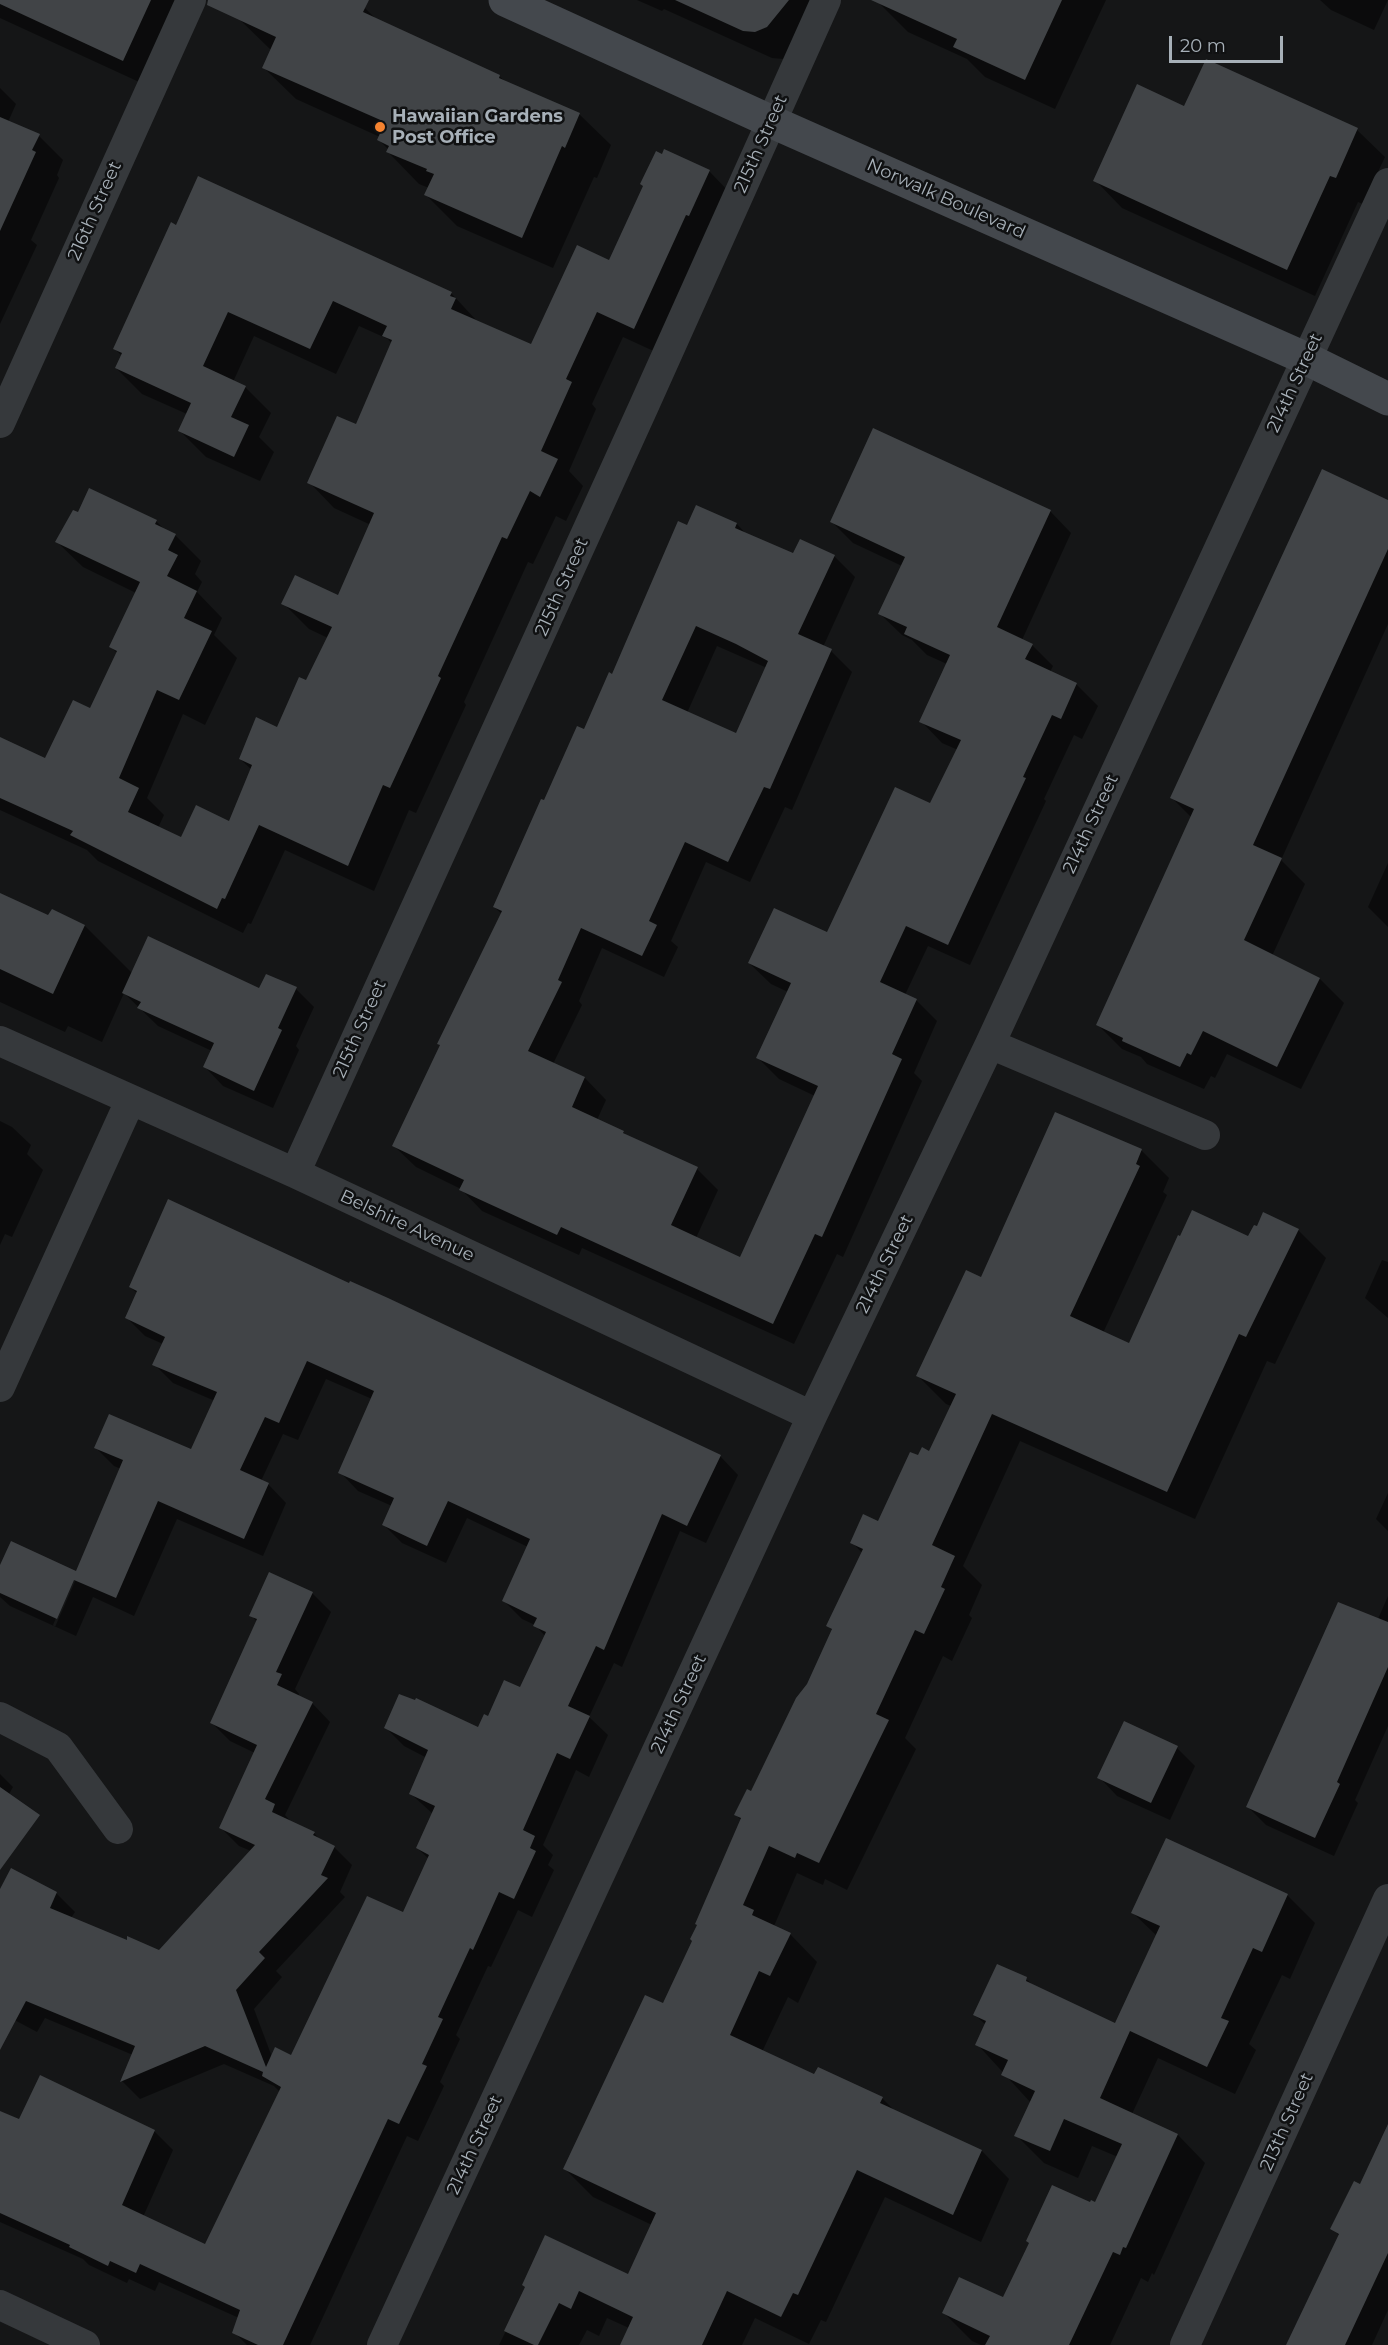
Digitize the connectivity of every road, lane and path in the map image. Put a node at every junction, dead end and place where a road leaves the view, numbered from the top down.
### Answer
1 (191, 0) edge
2 (505, 0) edge
3 (826, 0) edge
4 (770, 121) junction
5 (1388, 183) edge
6 (1306, 359) junction
7 (1388, 399) edge
8 (0, 423) edge
9 (0, 1041) edge
10 (990, 1044) junction
11 (130, 1101) junction
12 (1205, 1135) dead end
13 (295, 1173) junction
14 (0, 1387) edge
15 (812, 1416) junction
16 (0, 1717) edge
17 (118, 1829) dead end
18 (1388, 1899) edge
19 (0, 2306) edge
20 (85, 2345) edge
21 (382, 2345) edge
22 (1185, 2345) edge

1 - 8 street, 216th Street
2 - 4 main road, Norwalk Boulevard
3 - 4 street, 215th Street
4 - 6 main road, Norwalk Boulevard
4 - 13 street, 215th Street
5 - 6 street, 214th Street
6 - 7 main road, Norwalk Boulevard
6 - 10 street, 214th Street
9 - 11 street, Belshire Avenue
10 - 12 street
10 - 15 street, 214th Street
11 - 13 street, Belshire Avenue
11 - 14 street
13 - 15 street, Belshire Avenue
15 - 21 street, 214th Street
16 - 17 street
18 - 22 street, 213th Street
19 - 20 street

